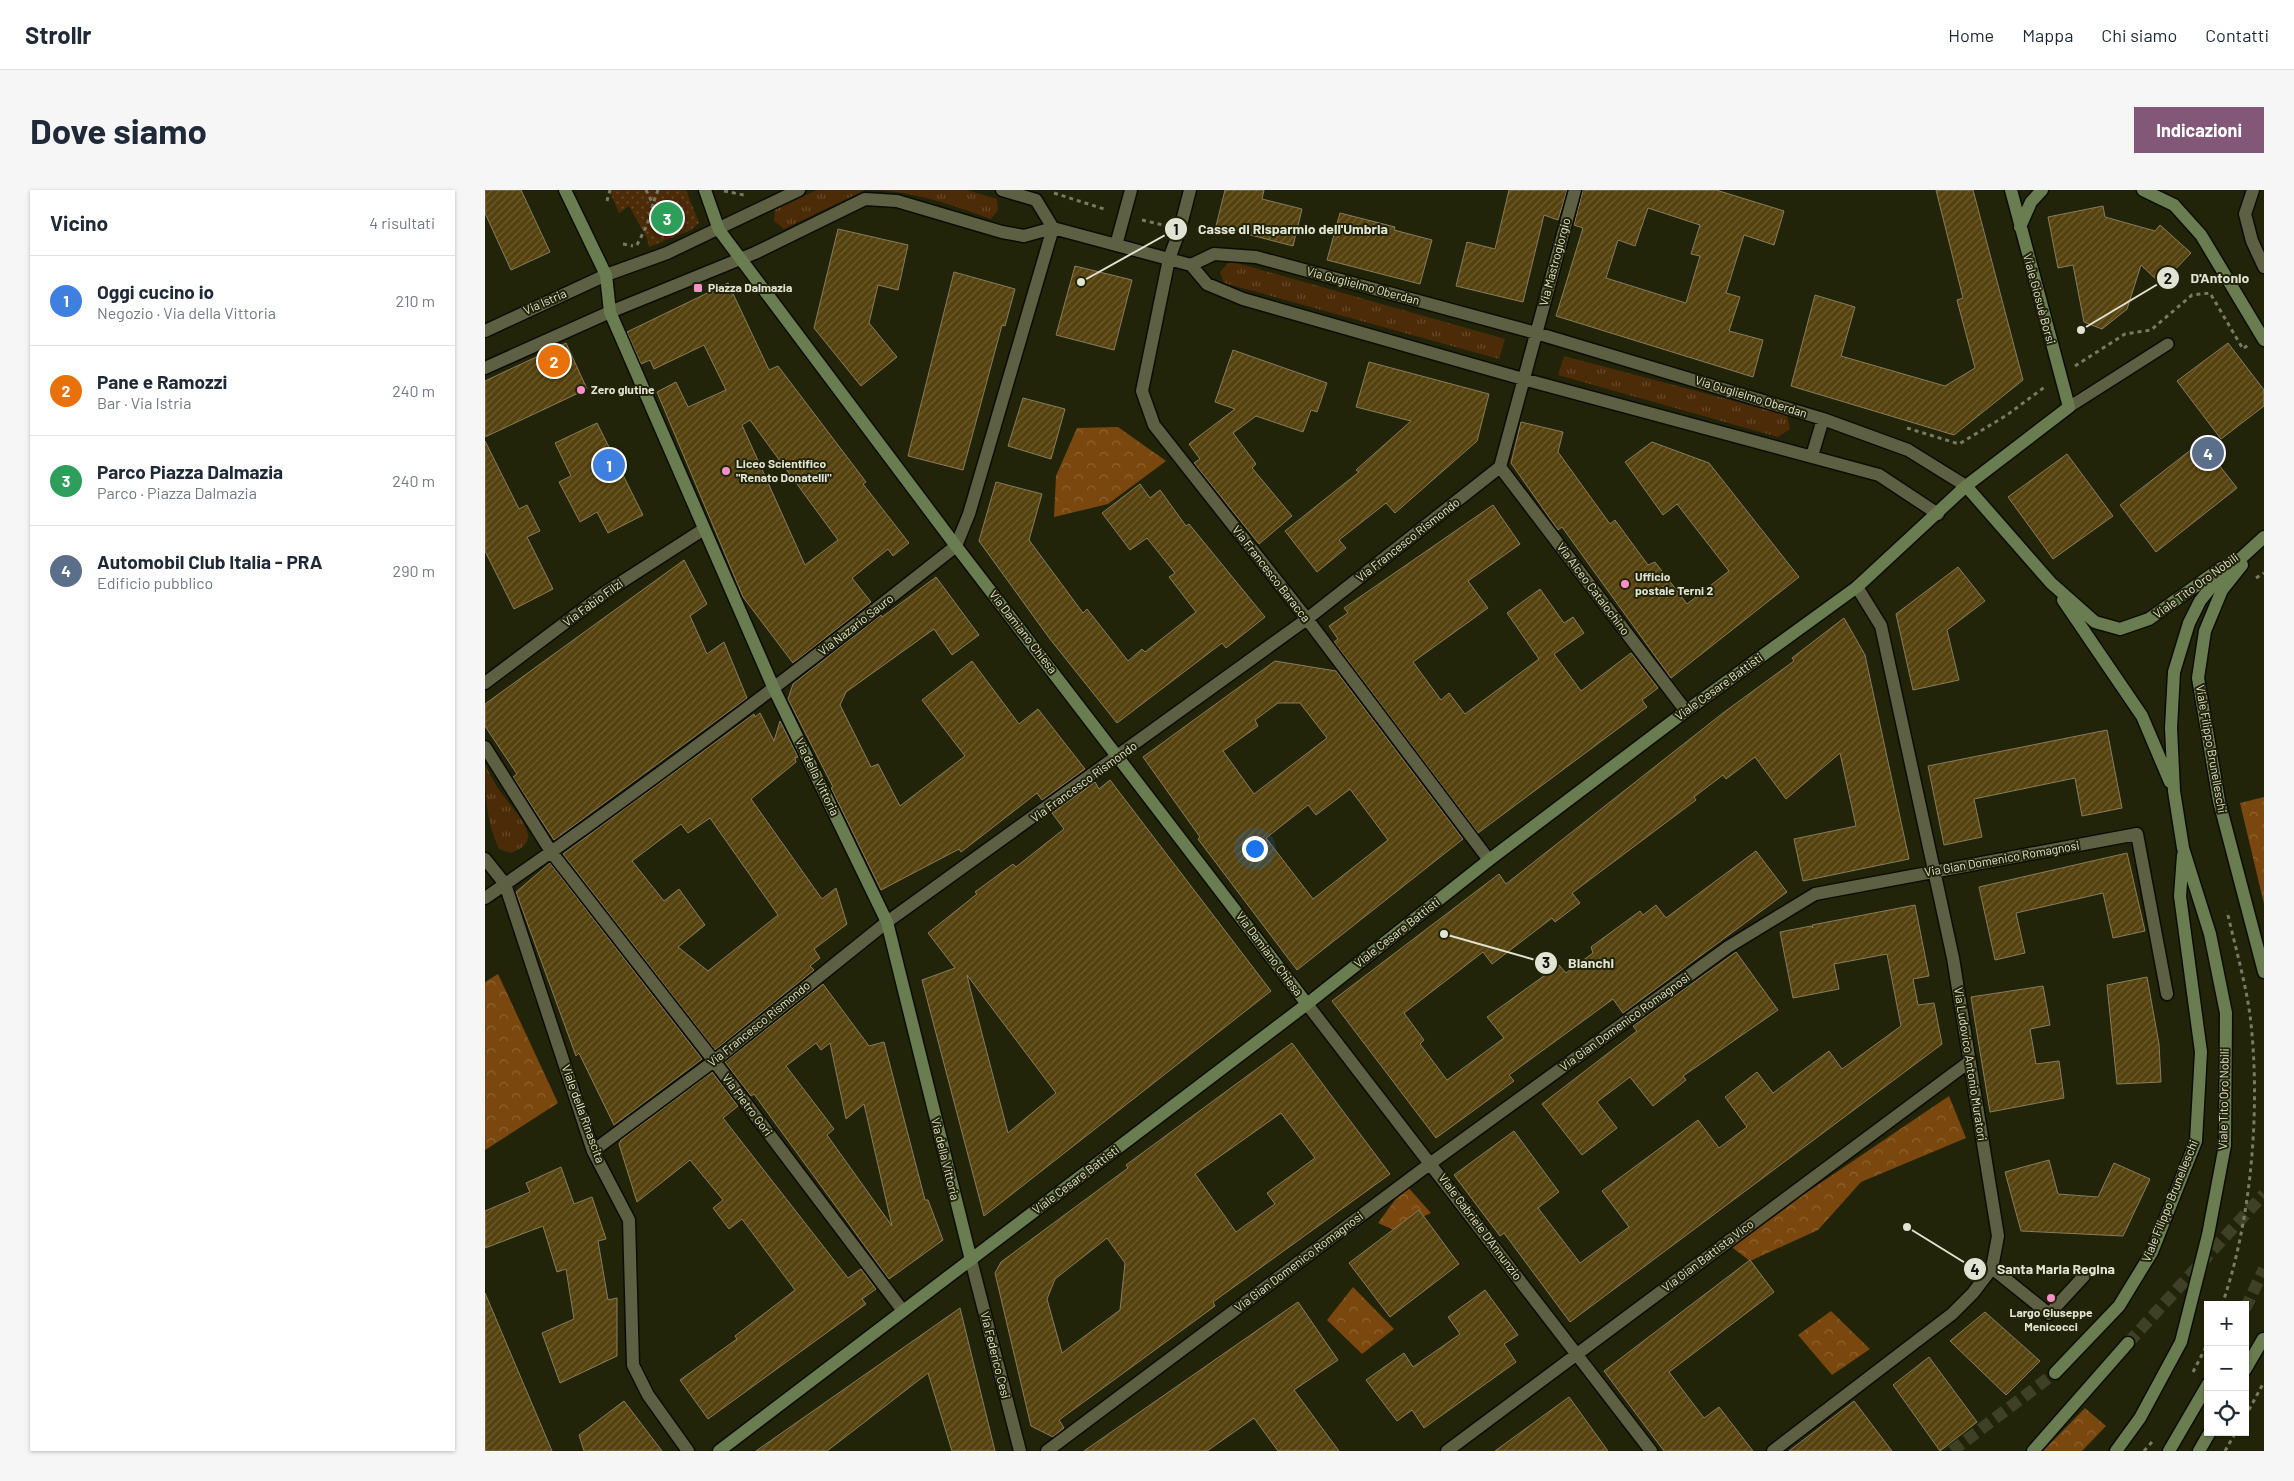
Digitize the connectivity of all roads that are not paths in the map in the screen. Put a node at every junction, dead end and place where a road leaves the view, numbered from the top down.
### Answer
1 (565, 190) edge
2 (799, 190) edge
3 (1003, 190) edge
4 (1131, 190) edge
5 (1190, 190) edge
6 (1575, 190) edge
7 (2011, 190) edge
8 (2042, 190) edge
9 (2143, 190) edge
10 (2253, 190) edge
11 (706, 192) edge
12 (2020, 227) junction
13 (1053, 228) junction
14 (719, 230) junction
15 (1116, 245) junction
16 (742, 258) junction
17 (1169, 259) junction
18 (1191, 264) junction
19 (2264, 267) edge
20 (606, 275) junction
21 (610, 312) junction
22 (485, 331) edge
23 (1536, 333) junction
24 (2263, 338) edge
25 (2168, 344) dead end
26 (485, 368) edge
27 (1523, 379) junction
28 (2069, 407) junction
29 (1823, 419) junction
30 (1812, 456) junction
31 (1500, 468) junction
32 (1966, 486) junction
33 (1938, 514) junction
34 (704, 529) junction
35 (2264, 537) edge
36 (956, 546) junction
37 (2051, 583) junction
38 (1857, 587) junction
39 (1307, 619) junction
40 (485, 683) edge
41 (775, 689) junction
42 (1686, 711) junction
43 (485, 747) edge
44 (1119, 757) junction
45 (2174, 791) junction
46 (2183, 848) junction
47 (552, 853) junction
48 (485, 859) edge
49 (1489, 860) junction
50 (1933, 871) junction
51 (505, 884) junction
52 (485, 898) edge
53 (887, 922) junction
54 (2264, 972) edge
55 (2167, 994) dead end
56 (1307, 1004) junction
57 (714, 1061) junction
58 (1969, 1062) junction
59 (593, 1150) junction
60 (1431, 1163) junction
61 (971, 1260) junction
62 (1991, 1268) junction
63 (2084, 1276) dead end
64 (903, 1311) junction
65 (2263, 1339) edge
66 (2127, 1343) tunnel mouth
67 (1575, 1355) junction
68 (2249, 1363) edge
69 (2055, 1373) tunnel mouth
70 (2204, 1391) edge
71 (2208, 1436) edge
72 (688, 1451) edge
73 (719, 1451) edge
74 (1020, 1451) edge
75 (1047, 1451) edge
76 (1447, 1451) edge
77 (1651, 1451) edge
78 (1773, 1451) edge
79 (2033, 1451) edge
80 (2116, 1451) edge
81 (2169, 1451) edge
82 (2199, 1451) edge

1 - 20 street
2 - 14 street
3 - 13 street
4 - 15 street
5 - 17 street, Via Francesco Baracca
6 - 23 street, Via Mastrogiorgio
7 - 12 street, Viale Giosuè Borsi
8 - 12 street
9 - 24 street
10 - 19 street
11 - 14 street
12 - 28 street, Viale Giosuè Borsi
13 - 15 street
13 - 16 street
13 - 36 street, Via Nazario Sauro
14 - 16 street
14 - 20 street
15 - 17 street
16 - 21 street
16 - 36 street, Via Damiano Chiesa
17 - 18 street
17 - 39 street, Via Francesco Baracca
18 - 23 street, Via Guglielmo Oberdan
18 - 27 street
20 - 21 street
20 - 22 street, Via Istria
21 - 26 street
21 - 34 street, Via della Vittoria
23 - 27 street
23 - 29 street, Via Guglielmo Oberdan
25 - 28 lane
27 - 30 street
27 - 31 street
28 - 32 street, Viale Cesare Battisti
29 - 30 street, Via Guglielmo Oberdan
29 - 32 street, Via Guglielmo Oberdan
30 - 33 street
31 - 39 street, Via Francesco Rismondo
31 - 42 street, Via Alceo Catalochino
32 - 33 street, Viale Cesare Battisti
32 - 37 street, Viale Tito Oro Nobili
33 - 38 street, Viale Cesare Battisti
34 - 40 street, Via Fabio Filzi
34 - 41 street, Via della Vittoria
35 - 37 street, Viale Tito Oro Nobili
35 - 45 street, Viale Tito Oro Nobili
35 - 54 street, Viale Filippo Brunelleschi
36 - 41 street, Via Nazario Sauro
36 - 44 street, Via Damiano Chiesa
37 - 45 street, Viale Tito Oro Nobili
38 - 42 street, Viale Cesare Battisti
38 - 50 street, Via Ludovico Antonio Muratori
39 - 44 street, Via Francesco Rismondo
39 - 49 street, Via Francesco Baracca
41 - 47 street, Via Nazario Sauro
41 - 53 street, Via della Vittoria
42 - 49 street, Viale Cesare Battisti
43 - 47 street
44 - 53 street, Via Francesco Rismondo
44 - 56 street, Via Damiano Chiesa
45 - 46 street, Viale Tito Oro Nobili
46 - 69 street, Viale Filippo Brunelleschi
46 - 80 street, Viale Tito Oro Nobili
47 - 51 street, Via Nazario Sauro
47 - 57 street, Via Pietro Gori
48 - 51 street
49 - 56 street, Viale Cesare Battisti
50 - 55 street, Via Gian Domenico Romagnosi
50 - 58 street, Via Ludovico Antonio Muratori
50 - 60 street, Via Gian Domenico Romagnosi
51 - 52 street, Via Nazario Sauro
51 - 59 street, Viale della Rinascita
53 - 57 street, Via Francesco Rismondo
53 - 61 street, Via della Vittoria
56 - 60 street, Viale Gabriele D'Annunzio
56 - 61 street, Viale Cesare Battisti
57 - 59 street, Via Francesco Rismondo
57 - 64 street, Via Pietro Gori
58 - 62 street, Via Ludovico Antonio Muratori
58 - 67 street, Via Gian Battista Vico
59 - 72 street, Viale della Rinascita
60 - 67 street, Viale Gabriele D'Annunzio
60 - 75 street, Via Gian Domenico Romagnosi
61 - 64 street, Viale Cesare Battisti
61 - 74 street, Via Federico Cesi
62 - 63 street
62 - 78 street, Via Ludovico Antonio Muratori
64 - 73 street, Viale Cesare Battisti
65 - 68 street
66 - 79 street
67 - 76 street, Via Gian Battista Vico
67 - 77 street, Viale Gabriele D'Annunzio
70 - 81 street
71 - 82 street

